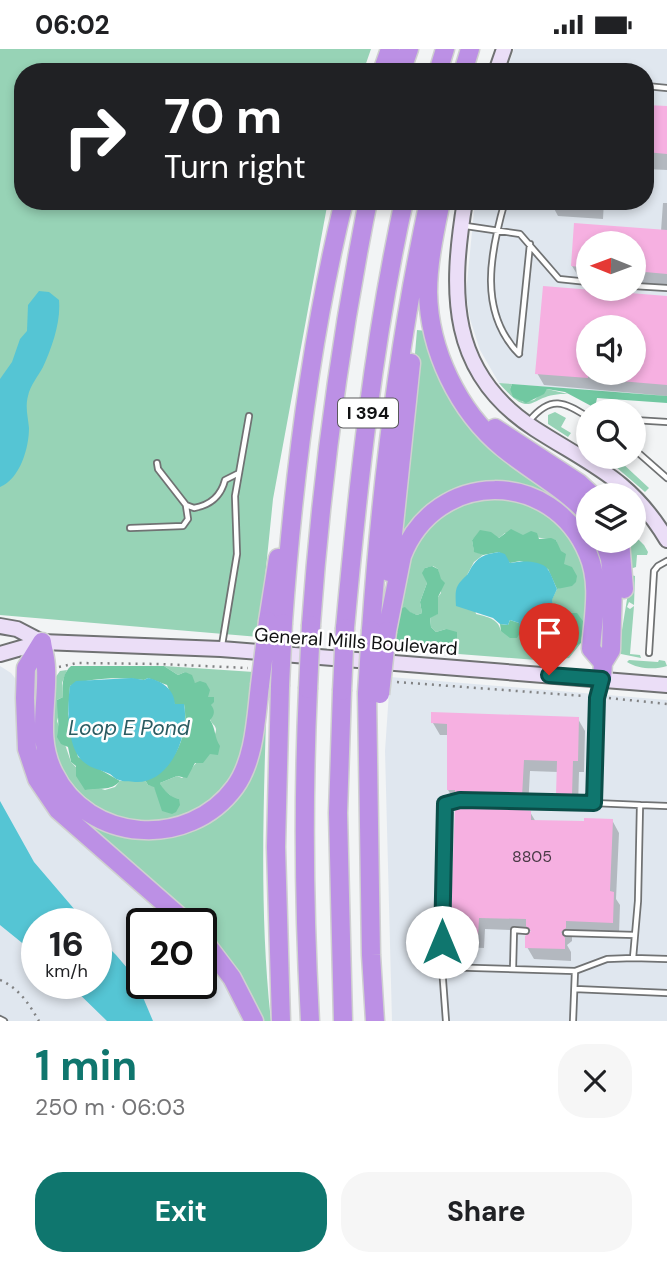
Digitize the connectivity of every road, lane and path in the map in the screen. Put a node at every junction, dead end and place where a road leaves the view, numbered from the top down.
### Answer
1 (342, 210) edge
2 (366, 210) edge
3 (402, 210) edge
4 (427, 210) edge
5 (439, 210) edge
6 (464, 210) edge
7 (502, 210) edge
8 (461, 226) junction
9 (497, 229) junction
10 (530, 244) junction
11 (576, 281) edge
12 (646, 287) edge
13 (667, 288) edge
14 (453, 384) junction
15 (576, 410) edge
16 (249, 417) dead end
17 (646, 421) edge
18 (667, 422) edge
19 (527, 423) junction
20 (646, 460) edge
21 (156, 463) dead end
22 (239, 472) junction
23 (667, 478) edge
24 (577, 483) edge
25 (576, 501) edge
26 (186, 505) junction
27 (130, 528) dead end
28 (667, 540) edge
29 (607, 553) edge
30 (621, 553) edge
31 (667, 561) edge
32 (276, 622) junction
33 (0, 626) edge
34 (379, 631) junction
35 (612, 640) junction
36 (42, 642) junction
37 (221, 649) junction
38 (649, 653) dead end
39 (0, 654) edge
40 (603, 671) junction
41 (667, 685) edge
42 (609, 698) dead end
43 (667, 704) edge
44 (594, 803) junction
45 (640, 805) junction
46 (667, 806) edge
47 (170, 908) edge
48 (526, 931) dead end
49 (566, 933) dead end
50 (635, 935) junction
51 (217, 958) edge
52 (632, 958) junction
53 (667, 959) edge
54 (442, 967) junction
55 (513, 969) junction
56 (575, 971) junction
57 (0, 980) edge
58 (575, 989) junction
59 (667, 993) edge
60 (40, 1021) edge
61 (254, 1021) edge
62 (281, 1021) edge
63 (310, 1021) edge
64 (343, 1021) edge
65 (374, 1021) edge
66 (446, 1021) edge
67 (573, 1021) edge

1 - 32 highway
2 - 63 highway, I 394, bridge
3 - 64 highway, I 394, bridge
4 - 34 highway
5 - 14 highway
6 - 8 street
7 - 9 lane
8 - 9 lane
8 - 19 street
9 - 10 lane
9 - 10 lane
10 - 11 lane
12 - 13 lane
14 - 24 highway
14 - 25 highway
15 - 19 lane
16 - 22 lane
17 - 18 lane
19 - 28 street
20 - 23 lane
21 - 26 lane
22 - 26 lane
22 - 37 lane
26 - 27 lane
29 - 35 highway
30 - 35 highway
31 - 38 lane
32 - 36 highway, bridge
32 - 62 highway, bridge
33 - 36 street, General Mills Boulevard
34 - 40 highway
34 - 65 highway, bridge
35 - 40 highway
36 - 37 street, General Mills Boulevard
36 - 39 street, General Mills Boulevard
36 - 47 highway
37 - 40 street, General Mills Boulevard
40 - 41 street, General Mills Boulevard
40 - 44 lane
42 - 43 path
44 - 45 lane
44 - 54 lane
45 - 46 lane
45 - 50 lane
48 - 55 lane
49 - 50 lane
50 - 52 lane
51 - 61 highway
52 - 53 lane
52 - 56 lane
54 - 55 lane
54 - 66 lane
55 - 56 lane
56 - 58 lane
57 - 60 path
58 - 59 lane
58 - 67 lane

